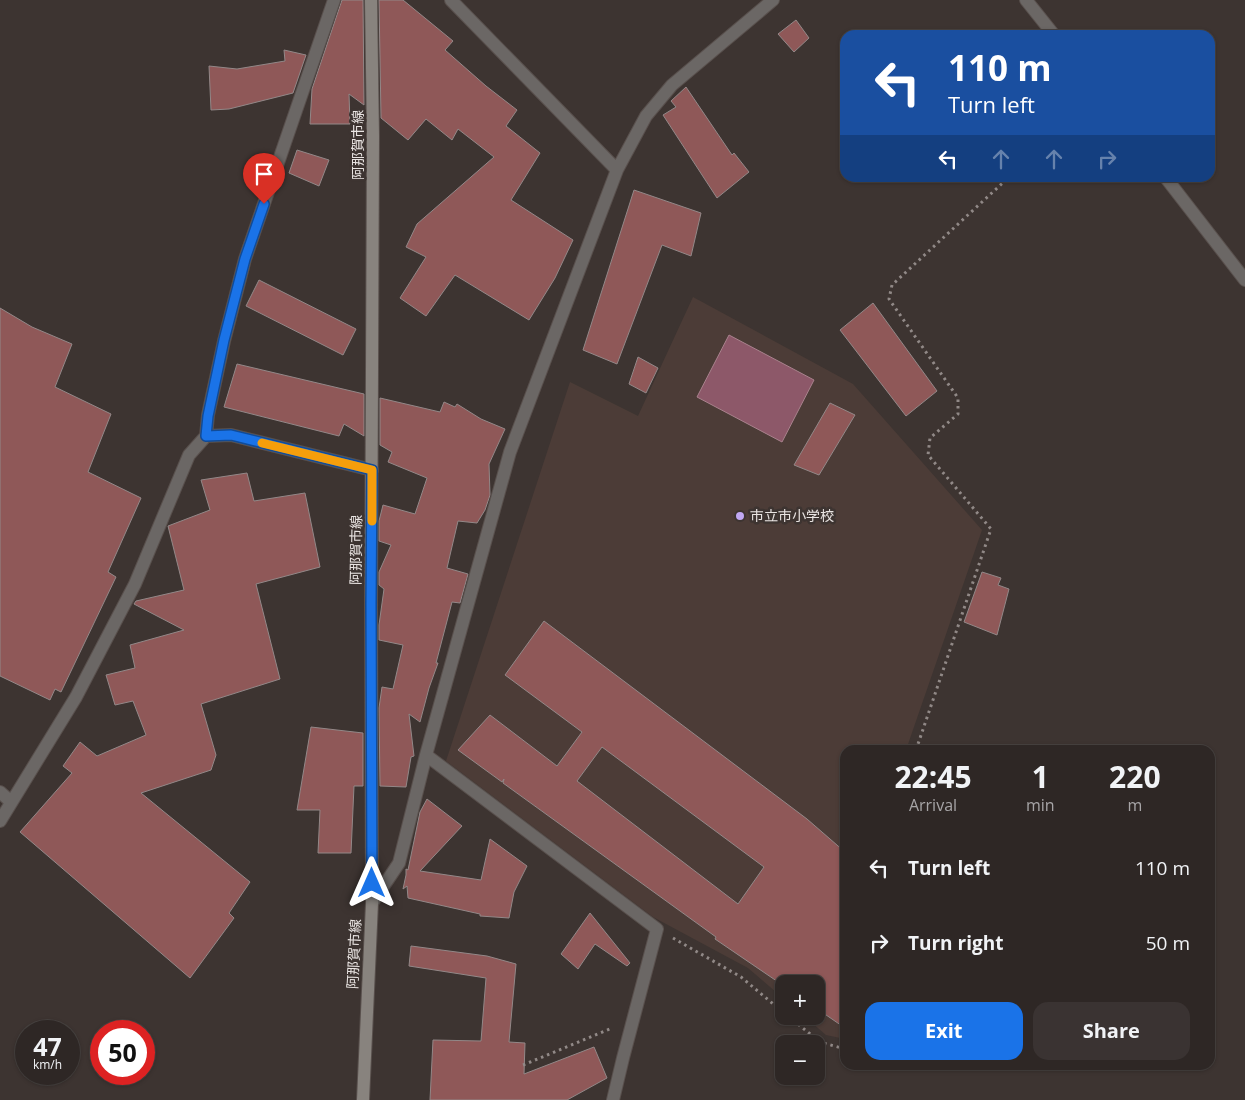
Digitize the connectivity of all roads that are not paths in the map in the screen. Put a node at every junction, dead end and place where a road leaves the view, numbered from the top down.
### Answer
1 (334, 0) edge
2 (371, 0) edge
3 (451, 0) edge
4 (773, 0) edge
5 (1026, 0) edge
6 (1050, 30) edge
7 (617, 170) junction
8 (1169, 182) edge
9 (1245, 280) edge
10 (206, 436) junction
11 (372, 470) junction
12 (426, 755) junction
13 (0, 792) edge
14 (11, 802) junction
15 (0, 821) edge
16 (372, 903) junction
17 (363, 1100) edge
18 (613, 1100) edge

1 - 10 street
2 - 11 main road, 阿那賀市線
3 - 7 street
4 - 7 street
5 - 6 street
7 - 12 street
8 - 9 street
10 - 11 street
10 - 14 street
11 - 16 main road, 阿那賀市線
12 - 16 street
12 - 18 street
13 - 14 street
14 - 15 street
16 - 17 main road, 阿那賀市線

